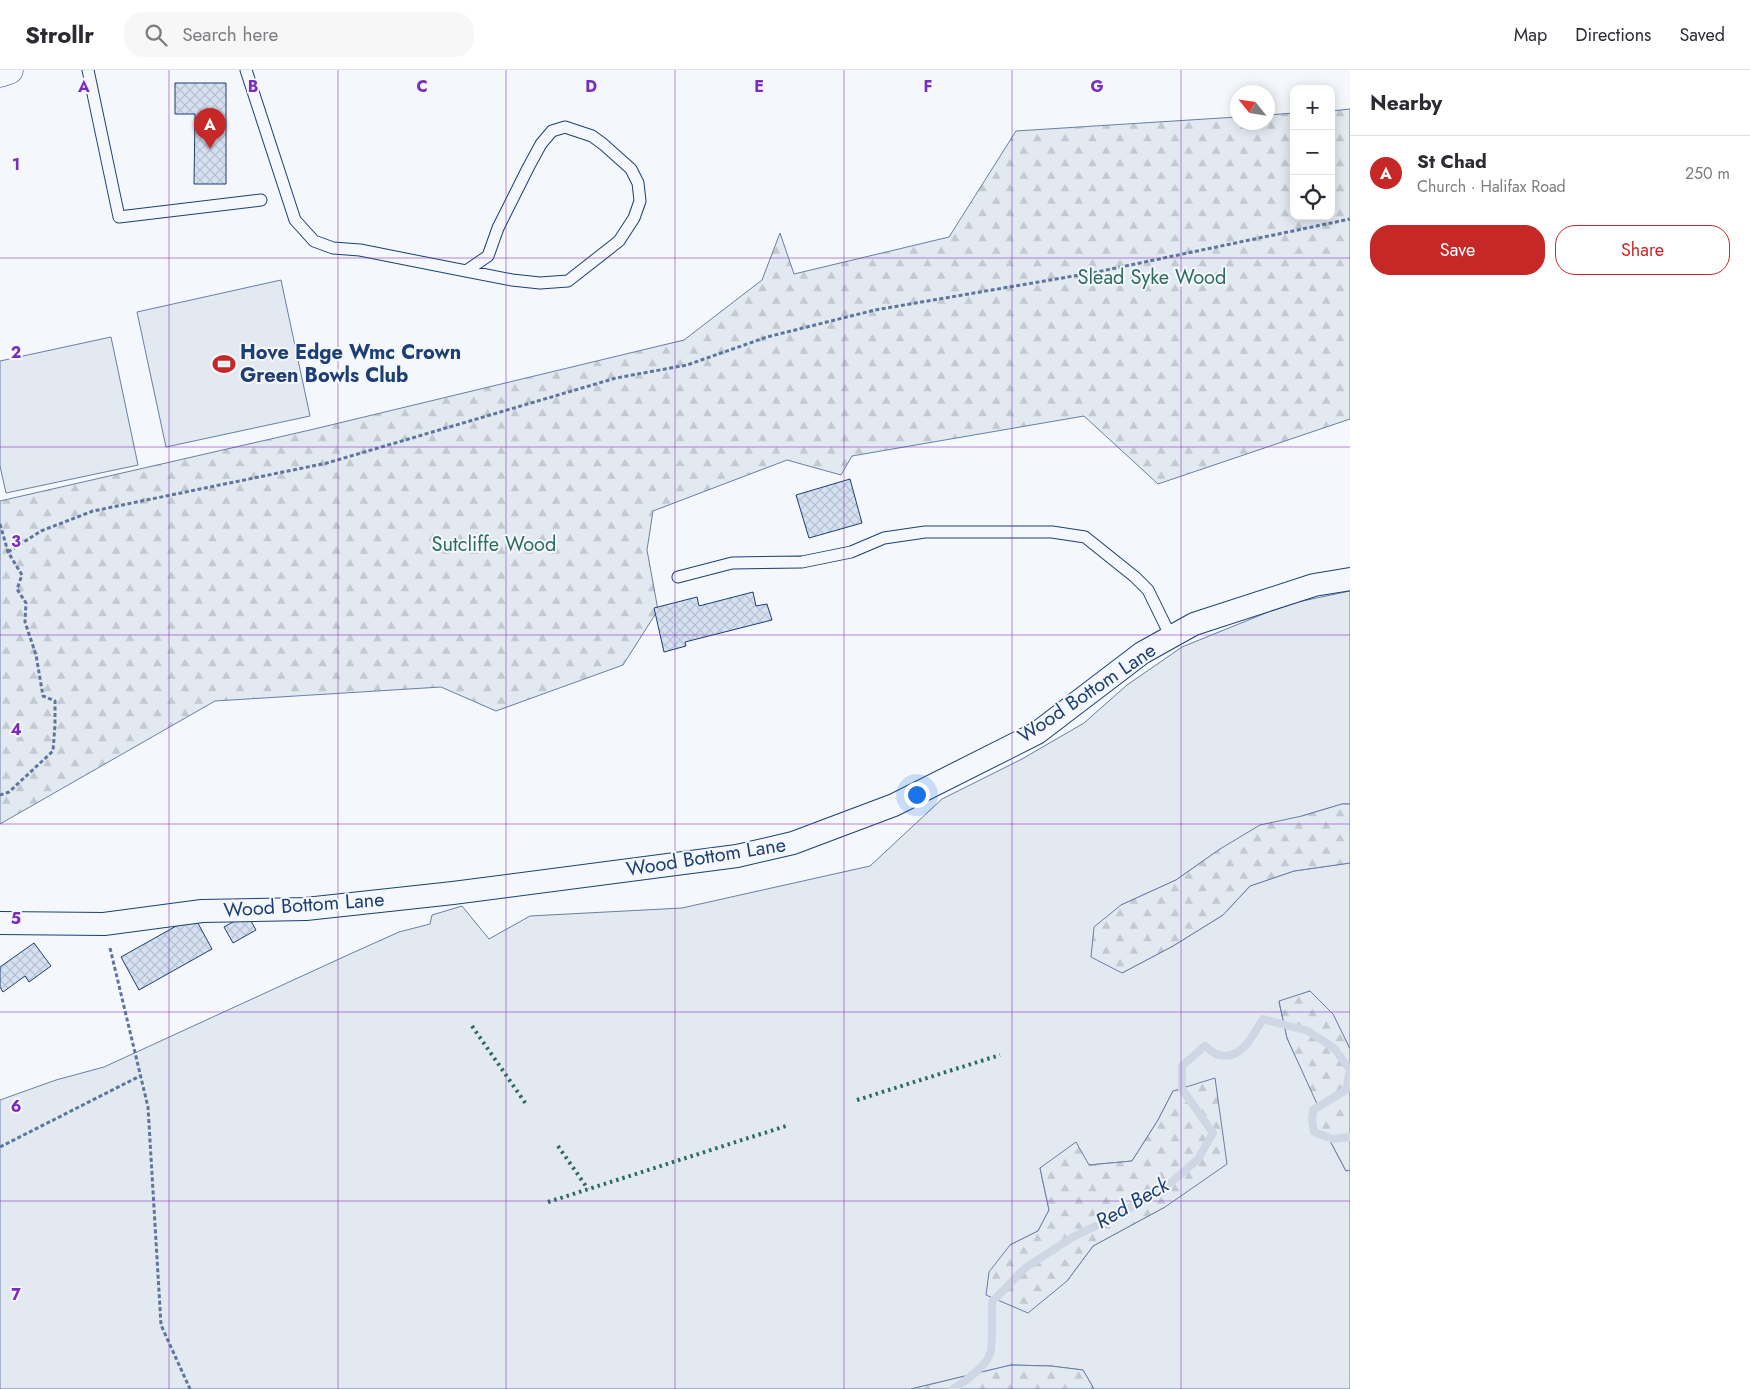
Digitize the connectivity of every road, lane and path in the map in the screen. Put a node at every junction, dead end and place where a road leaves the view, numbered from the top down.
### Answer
1 (9, 70) edge
2 (88, 70) edge
3 (246, 70) edge
4 (0, 74) edge
5 (261, 200) dead end
6 (1350, 219) edge
7 (466, 271) junction
8 (0, 524) edge
9 (8, 552) junction
10 (678, 577) dead end
11 (1350, 579) edge
12 (1172, 637) junction
13 (0, 795) edge
14 (0, 923) edge
15 (104, 924) junction
16 (140, 1076) junction
17 (0, 1147) edge
18 (190, 1389) edge

1 - 4 main road
2 - 5 lane
3 - 7 lane
6 - 9 path
7 - 7 lane
8 - 9 path
9 - 13 path
10 - 12 lane
11 - 12 street, Wood Bottom Lane
12 - 15 street, Wood Bottom Lane
14 - 15 street, Wood Bottom Lane
15 - 16 path
16 - 17 path
16 - 18 path

